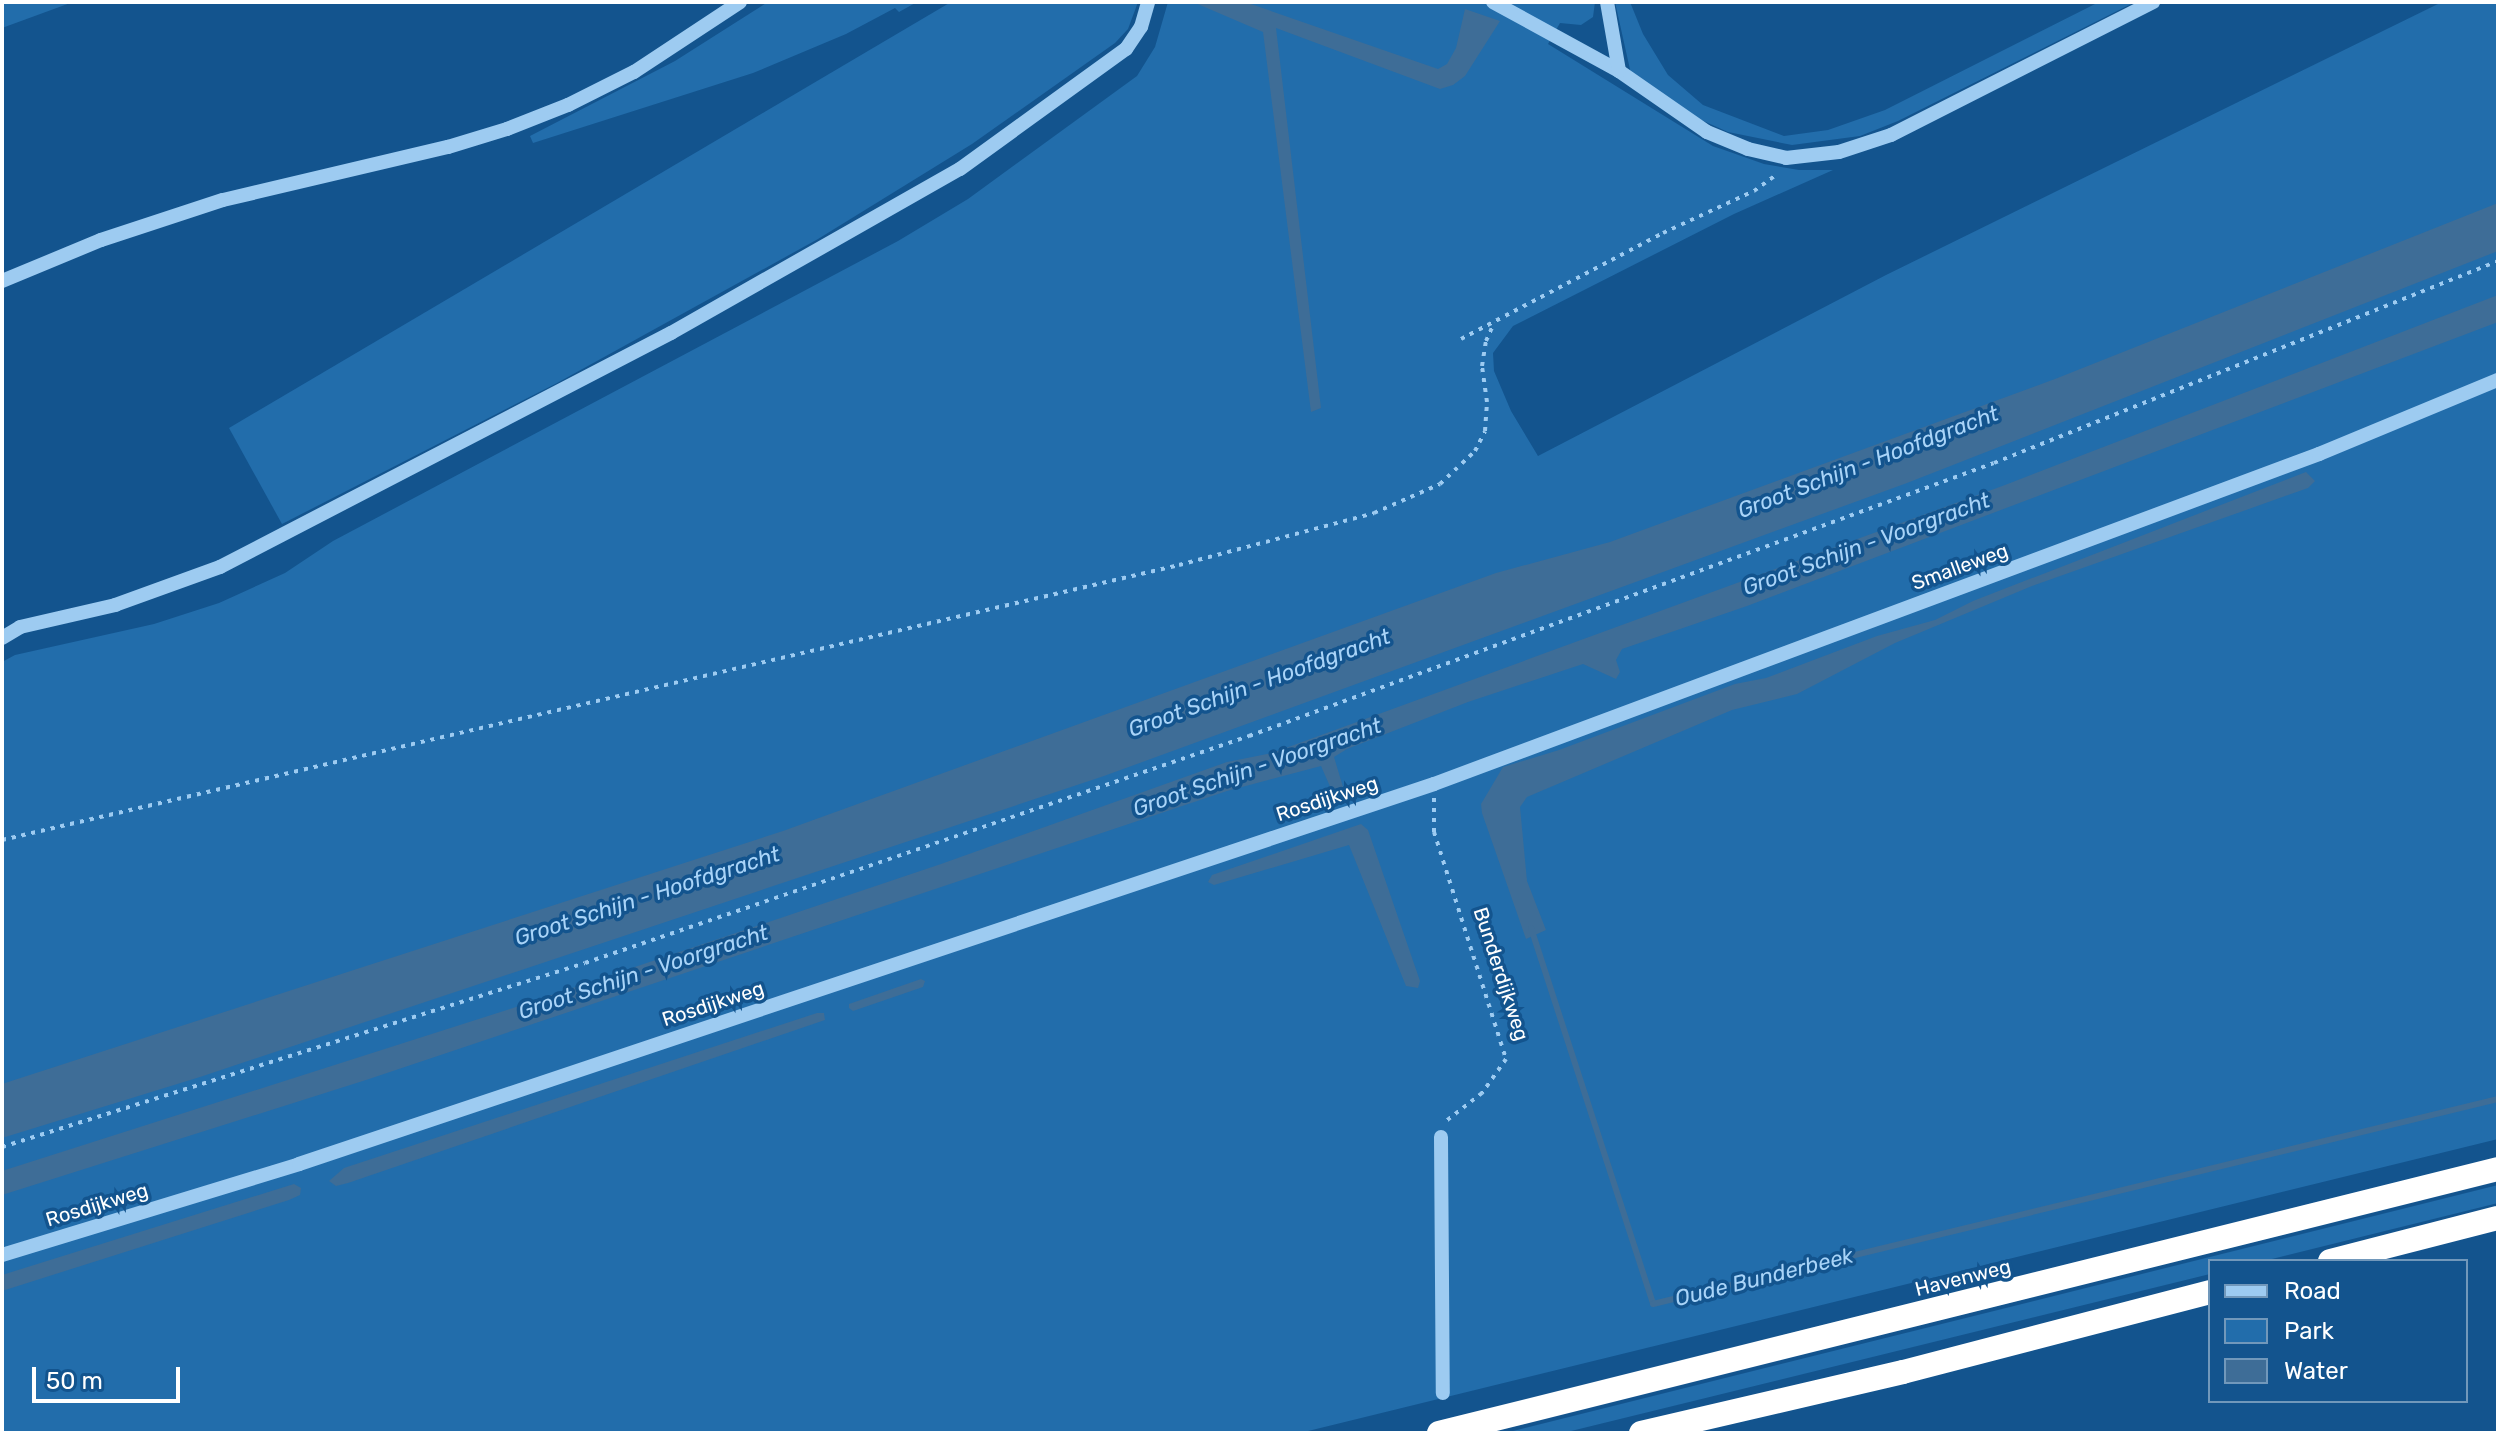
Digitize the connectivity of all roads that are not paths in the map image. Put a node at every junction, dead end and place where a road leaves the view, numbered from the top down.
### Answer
1 (740, 2) edge
2 (1148, 2) edge
3 (1493, 2) edge
4 (1607, 2) edge
5 (2153, 2) edge
6 (1619, 71) junction
7 (2, 281) edge
8 (2498, 380) edge
9 (2, 638) edge
10 (1434, 784) joint
11 (1441, 1137) road end
12 (2498, 1169) edge
13 (2498, 1218) edge
14 (2, 1255) edge
15 (2338, 1259) edge
16 (2208, 1293) edge
17 (1903, 1372) junction
18 (1443, 1393) dead end
19 (1439, 1433) edge
20 (1641, 1433) edge
21 (1713, 1433) edge

1 - 7 street
2 - 9 street
3 - 6 street
4 - 6 street
5 - 6 street
8 - 10 street, Smalleweg
10 - 14 street, Rosdijkweg
11 - 18 street
12 - 19 highway, Havenweg
13 - 15 highway
16 - 17 highway
17 - 20 highway
17 - 21 highway

